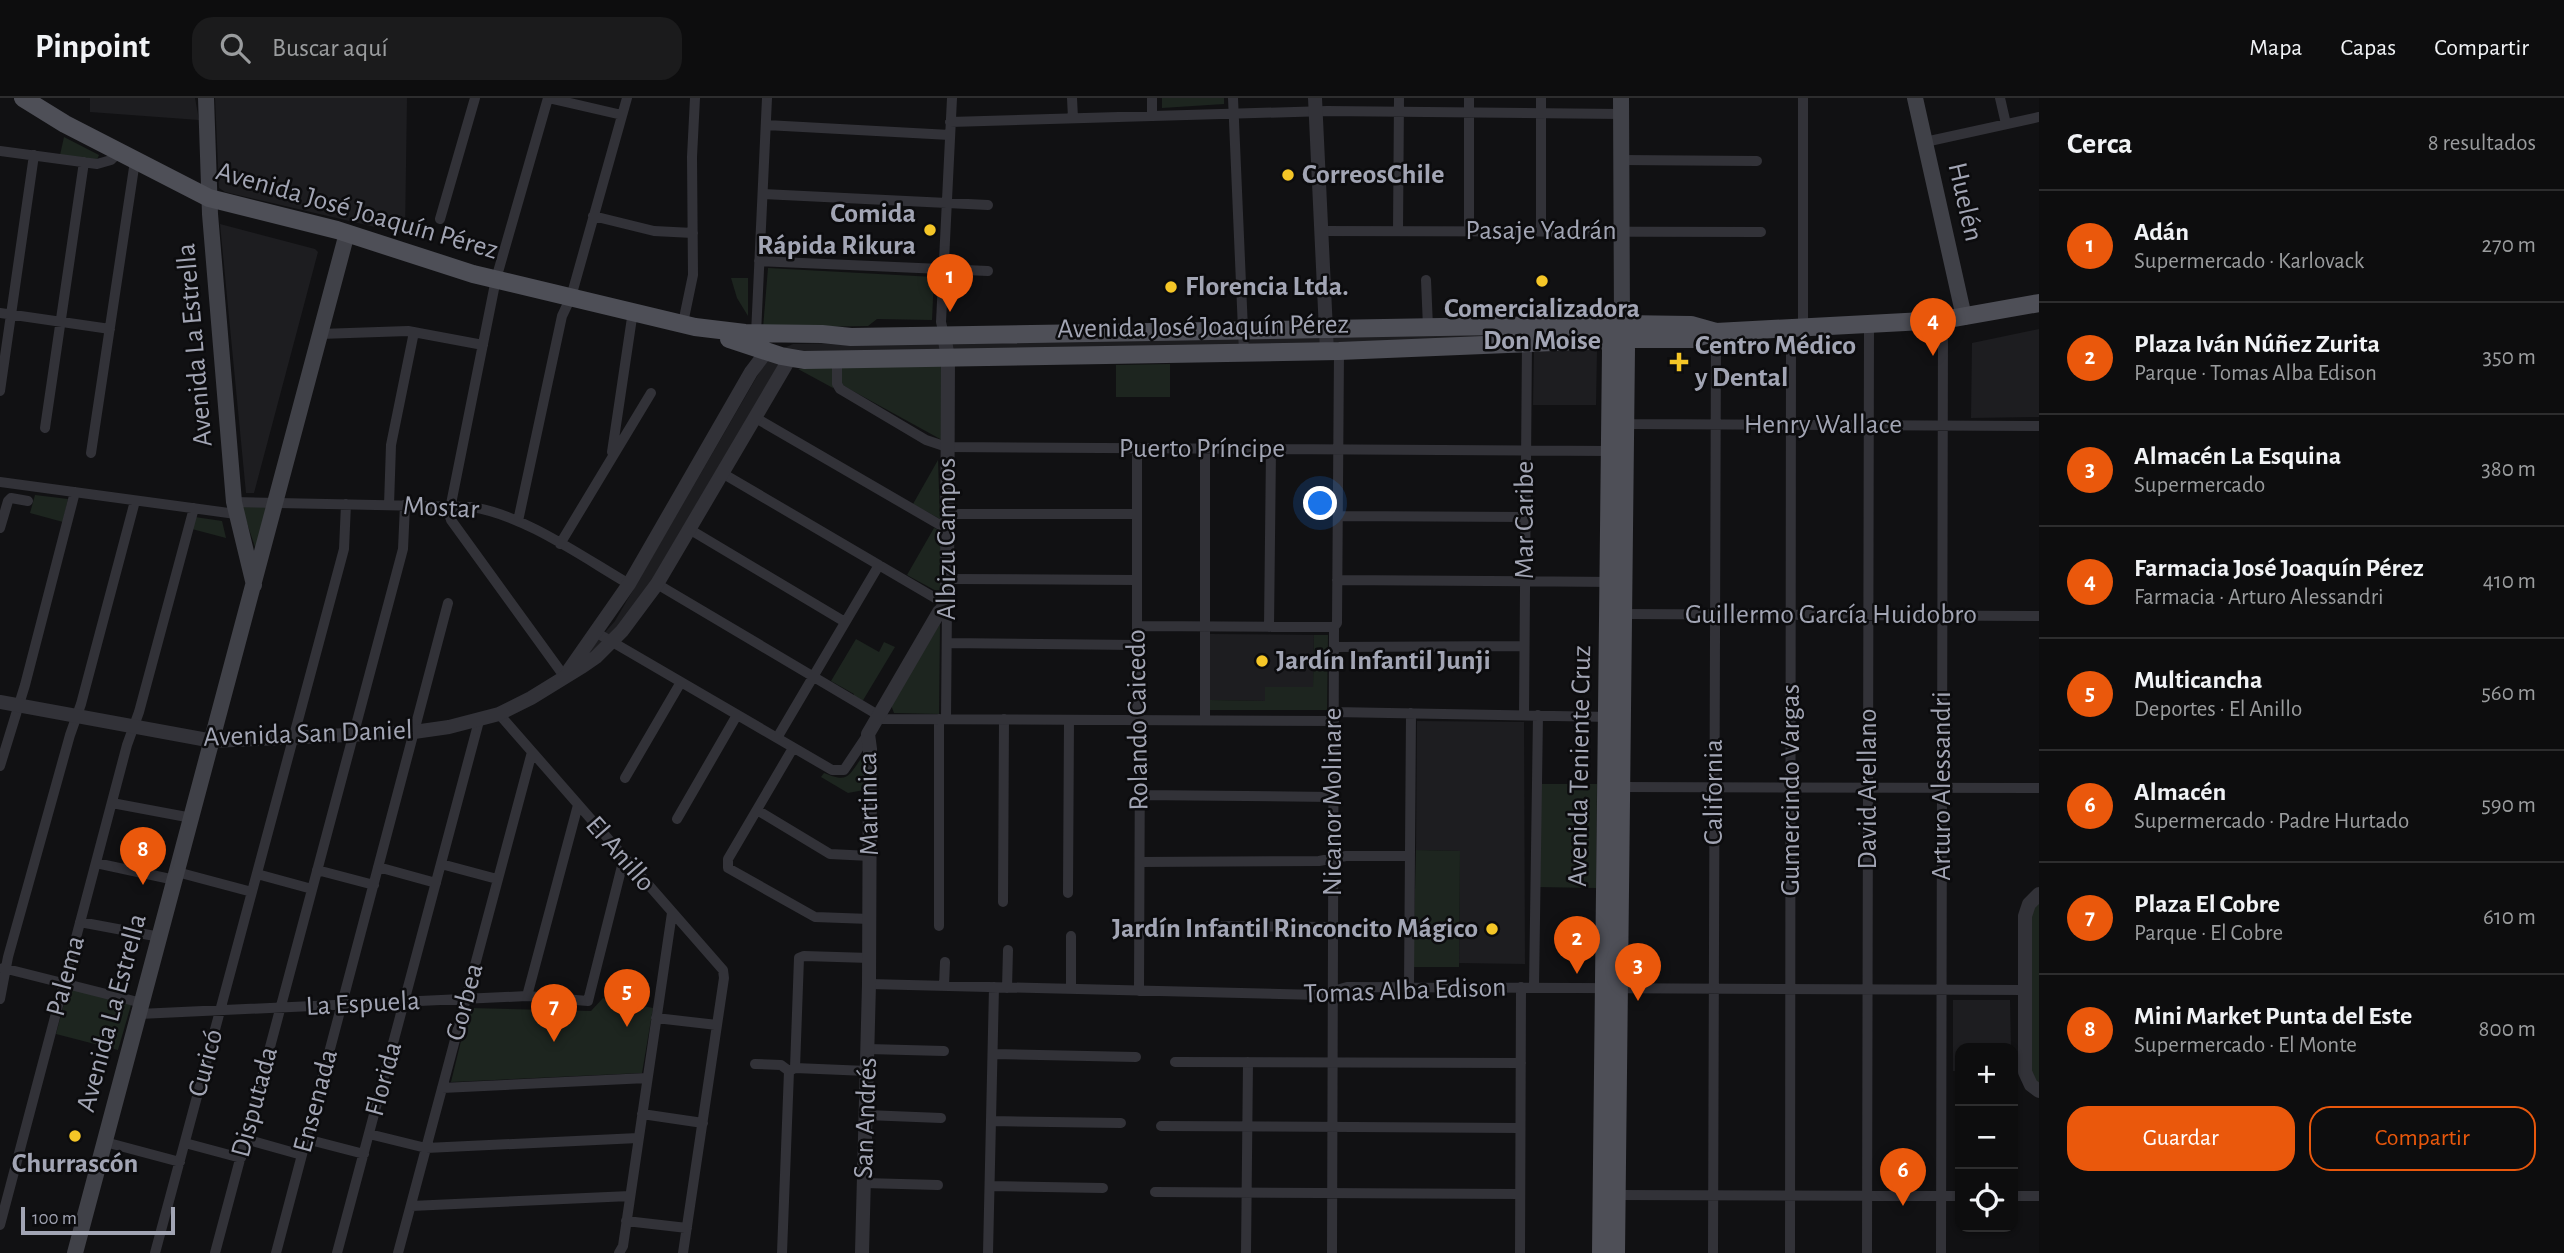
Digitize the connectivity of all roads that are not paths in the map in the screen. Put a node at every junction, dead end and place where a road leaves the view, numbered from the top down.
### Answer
1 (23, 98) edge
2 (206, 98) edge
3 (475, 98) edge
4 (548, 98) edge
5 (627, 98) edge
6 (695, 98) edge
7 (767, 98) edge
8 (951, 98) edge
9 (1072, 98) edge
10 (1152, 98) edge
11 (1233, 98) edge
12 (1399, 98) edge
13 (1469, 98) edge
14 (1541, 98) edge
15 (1803, 98) edge
16 (1915, 98) edge
17 (2000, 98) edge
18 (1315, 105) edge
19 (1621, 106) edge
20 (1399, 112) junction
21 (1469, 112) junction
22 (1541, 113) junction
23 (1234, 114) junction
24 (622, 115) junction
25 (1152, 116) junction
26 (2039, 117) edge
27 (1073, 118) junction
28 (950, 122) junction
29 (2006, 124) junction
30 (766, 125) junction
31 (950, 135) junction
32 (1925, 142) junction
33 (0, 151) edge
34 (119, 152) junction
35 (34, 155) junction
36 (1622, 160) junction
37 (135, 161) junction
38 (1757, 161) dead end
39 (84, 162) junction
40 (763, 194) junction
41 (209, 198) junction
42 (946, 202) junction
43 (988, 205) dead end
44 (593, 216) junction
45 (440, 219) dead end
46 (1321, 231) junction
47 (1398, 231) junction
48 (1469, 231) junction
49 (1541, 231) junction
50 (1622, 231) junction
51 (1761, 232) dead end
52 (347, 233) junction
53 (693, 233) junction
54 (759, 261) junction
55 (943, 269) junction
56 (988, 271) dead end
57 (496, 279) junction
58 (1426, 280) dead end
59 (571, 297) junction
60 (2039, 303) edge
61 (633, 312) junction
62 (6, 314) edge
63 (1964, 317) junction
64 (1943, 320) junction
65 (60, 322) junction
66 (1869, 324) junction
67 (689, 325) junction
68 (1526, 326) junction
69 (1428, 327) junction
70 (1797, 327) junction
71 (110, 329) junction
72 (1244, 331) junction
73 (1326, 331) junction
74 (1716, 331) junction
75 (414, 332) junction
76 (1137, 332) junction
77 (320, 334) junction
78 (755, 334) junction
79 (944, 335) junction
80 (1620, 335) junction
81 (847, 337) junction
82 (1527, 344) junction
83 (483, 345) junction
84 (767, 351) junction
85 (1333, 351) junction
86 (1244, 353) junction
87 (1136, 355) junction
88 (790, 358) junction
89 (948, 358) junction
90 (837, 360) junction
91 (0, 391) edge
92 (651, 393) dead end
93 (1611, 412) junction
94 (754, 417) junction
95 (1625, 424) junction
96 (1715, 424) junction
97 (1791, 426) junction
98 (1869, 426) junction
99 (1943, 426) junction
100 (2039, 426) edge
101 (45, 428) dead end
102 (947, 447) junction
103 (1137, 448) junction
104 (1205, 449) junction
105 (1271, 449) junction
106 (1338, 449) junction
107 (1526, 451) junction
108 (1610, 451) junction
109 (91, 453) dead end
110 (612, 459) junction
111 (722, 473) junction
112 (0, 482) edge
113 (75, 492) junction
114 (28, 500) dead end
115 (135, 500) junction
116 (276, 503) junction
117 (346, 504) junction
118 (389, 505) junction
119 (405, 505) junction
120 (449, 506) junction
121 (194, 508) junction
122 (235, 508) junction
123 (1137, 514) junction
124 (1338, 516) junction
125 (1525, 517) junction
126 (518, 521) junction
127 (947, 522) junction
128 (0, 528) edge
129 (689, 529) junction
130 (560, 544) junction
131 (879, 565) junction
132 (947, 579) junction
133 (1137, 580) junction
134 (1337, 580) junction
135 (1525, 581) junction
136 (1616, 582) junction
137 (629, 584) junction
138 (657, 584) junction
139 (254, 585) junction
140 (449, 603) dead end
141 (947, 605) junction
142 (1623, 614) junction
143 (1714, 614) junction
144 (1791, 614) junction
145 (1868, 615) junction
146 (1943, 615) junction
147 (2039, 616) edge
148 (845, 622) junction
149 (1137, 626) junction
150 (1205, 626) junction
151 (1269, 627) junction
152 (1334, 627) junction
153 (597, 633) junction
154 (612, 642) junction
155 (947, 643) junction
156 (1137, 645) junction
157 (1524, 646) junction
158 (1334, 647) junction
159 (564, 676) junction
160 (813, 677) junction
161 (681, 682) junction
162 (0, 702) edge
163 (19, 705) junction
164 (1411, 713) junction
165 (499, 714) junction
166 (737, 715) junction
167 (1524, 715) junction
168 (1538, 715) junction
169 (77, 716) junction
170 (878, 717) junction
171 (1334, 717) junction
172 (1614, 717) junction
173 (942, 719) junction
174 (1004, 719) junction
175 (1069, 720) junction
176 (1138, 720) junction
177 (1205, 720) junction
178 (479, 721) junction
179 (134, 727) junction
180 (414, 732) junction
181 (868, 734) junction
182 (354, 735) junction
183 (293, 738) junction
184 (777, 738) junction
185 (212, 741) junction
186 (793, 748) junction
187 (532, 752) junction
188 (0, 766) edge
189 (625, 778) dead end
190 (1621, 787) junction
191 (1715, 788) junction
192 (1791, 788) junction
193 (1868, 788) junction
194 (1942, 788) junction
195 (2039, 788) edge
196 (1140, 795) junction
197 (1333, 797) junction
198 (111, 803) junction
199 (578, 805) junction
200 (757, 810) junction
201 (192, 818) junction
202 (677, 819) dead end
203 (870, 856) junction
204 (1410, 856) junction
205 (624, 858) junction
206 (1333, 859) junction
207 (1140, 862) junction
208 (96, 863) junction
209 (441, 864) junction
210 (379, 867) junction
211 (317, 870) junction
212 (257, 874) junction
213 (176, 876) junction
214 (498, 879) junction
215 (436, 883) junction
216 (374, 885) junction
217 (312, 889) junction
218 (252, 892) junction
219 (1068, 893) dead end
220 (2039, 894) edge
221 (1003, 902) dead end
222 (672, 913) junction
223 (870, 919) junction
224 (80, 922) junction
225 (939, 926) dead end
226 (1209, 926) dead end
227 (1333, 927) junction
228 (1071, 936) dead end
229 (160, 937) junction
230 (1009, 950) dead end
231 (870, 958) junction
232 (944, 962) dead end
233 (3, 968) edge
234 (64, 984) junction
235 (869, 984) junction
236 (944, 986) junction
237 (994, 987) junction
238 (1409, 987) junction
239 (1521, 987) junction
240 (1534, 987) junction
241 (1007, 988) junction
242 (1612, 988) junction
243 (1713, 988) junction
244 (1070, 989) junction
245 (1791, 989) junction
246 (1868, 989) junction
247 (1942, 989) junction
248 (2025, 990) junction
249 (1139, 991) junction
250 (1333, 991) junction
251 (527, 996) junction
252 (0, 999) edge
253 (466, 999) junction
254 (404, 1002) junction
255 (342, 1005) junction
256 (281, 1008) junction
257 (140, 1009) junction
258 (220, 1011) junction
259 (656, 1018) junction
260 (717, 1025) junction
261 (868, 1049) junction
262 (944, 1051) dead end
263 (993, 1054) junction
264 (1136, 1057) dead end
265 (1175, 1062) dead end
266 (1248, 1062) junction
267 (1332, 1062) junction
268 (1521, 1063) junction
269 (755, 1064) dead end
270 (792, 1069) junction
271 (867, 1071) junction
272 (647, 1078) junction
273 (442, 1087) junction
274 (2039, 1091) edge
275 (642, 1114) junction
276 (866, 1115) junction
277 (941, 1118) dead end
278 (991, 1121) junction
279 (703, 1123) junction
280 (1121, 1123) dead end
281 (1161, 1126) dead end
282 (1247, 1127) junction
283 (1332, 1127) junction
284 (1520, 1128) junction
285 (369, 1134) junction
286 (638, 1138) junction
287 (245, 1139) junction
288 (306, 1139) junction
289 (105, 1142) junction
290 (185, 1143) junction
291 (426, 1148) junction
292 (302, 1154) junction
293 (364, 1154) junction
294 (241, 1158) junction
295 (180, 1162) junction
296 (864, 1183) junction
297 (938, 1185) dead end
298 (990, 1186) junction
299 (1103, 1188) dead end
300 (1155, 1192) dead end
301 (1247, 1192) junction
302 (1332, 1193) junction
303 (1520, 1194) junction
304 (1617, 1195) junction
305 (1713, 1195) junction
306 (1790, 1195) junction
307 (630, 1196) junction
308 (1867, 1196) junction
309 (1941, 1196) junction
310 (1955, 1196) edge
311 (2018, 1196) edge
312 (2039, 1196) edge
313 (411, 1206) junction
314 (626, 1221) junction
315 (0, 1225) edge
316 (687, 1228) junction
317 (75, 1253) edge
318 (155, 1253) edge
319 (215, 1253) edge
320 (276, 1253) edge
321 (337, 1253) edge
322 (398, 1253) edge
323 (619, 1253) edge
324 (683, 1253) edge
325 (782, 1253) edge
326 (862, 1253) edge
327 (988, 1253) edge
328 (1246, 1253) edge
329 (1332, 1253) edge
330 (1520, 1253) edge
331 (1601, 1253) edge
332 (1616, 1253) edge
333 (1713, 1253) edge
334 (1790, 1253) edge
335 (1867, 1253) edge
336 (1941, 1253) edge

1 - 34 main road, Avenida José Joaquín Pérez
2 - 41 main road, Avenida La Estrella
3 - 45 street
4 - 24 street
4 - 57 street
5 - 24 street
6 - 53 street
7 - 30 street
8 - 28 street
9 - 27 street
10 - 25 street
11 - 23 street
12 - 20 street
13 - 21 street
14 - 22 street
15 - 70 street, Gumercindo Vargas
16 - 32 main road, Huelén
17 - 29 street
18 - 20 street
18 - 23 street
18 - 46 street
19 - 22 street
19 - 36 main road, Avenida Teniente Cruz
20 - 21 street
20 - 47 street
21 - 22 street
21 - 48 street
22 - 49 street
23 - 25 street
23 - 72 street
24 - 44 street
25 - 27 street
26 - 29 street
27 - 28 street
28 - 31 street
29 - 32 street
30 - 31 street
30 - 40 street
31 - 42 street
32 - 63 main road, Huelén
33 - 35 street
34 - 37 main road, Avenida José Joaquín Pérez
34 - 39 street
35 - 39 street
35 - 62 street
36 - 38 street
36 - 50 main road, Avenida Teniente Cruz
37 - 41 main road, Avenida José Joaquín Pérez
37 - 71 street
39 - 65 street
40 - 42 street
40 - 54 street
41 - 52 main road, Avenida José Joaquín Pérez
41 - 122 main road, Avenida La Estrella
42 - 43 street
42 - 55 street
44 - 53 street
44 - 59 street
46 - 47 street, Pasaje Yadrán
46 - 73 street
47 - 48 street, Pasaje Yadrán
48 - 49 street, Pasaje Yadrán
49 - 50 street, Pasaje Yadrán
50 - 51 street, Pasaje Yadrán
50 - 80 main road, Avenida Teniente Cruz
52 - 57 main road, Avenida José Joaquín Pérez
52 - 77 main road, Avenida La Estrella
53 - 67 street
54 - 55 street
54 - 78 street
55 - 56 street
55 - 79 street
57 - 59 main road, Avenida José Joaquín Pérez
57 - 83 street
58 - 69 street
59 - 61 main road, Avenida José Joaquín Pérez
59 - 126 street
60 - 63 main road, Avenida José Joaquín Pérez
61 - 67 main road, Avenida José Joaquín Pérez
61 - 110 street
62 - 65 street
62 - 91 street
63 - 64 main road, Avenida José Joaquín Pérez
64 - 66 main road, Avenida José Joaquín Pérez
64 - 99 street, Arturo Alessandri
65 - 71 street
65 - 101 street
66 - 70 main road, Avenida José Joaquín Pérez
66 - 98 street, David Arellano
67 - 78 main road, Avenida José Joaquín Pérez
67 - 84 main road, Avenida José Joaquín Pérez
68 - 69 main road, Avenida José Joaquín Pérez
68 - 80 main road, Avenida José Joaquín Pérez
68 - 82 street, Mar Caribe
69 - 73 main road, Avenida José Joaquín Pérez
70 - 74 main road, Avenida José Joaquín Pérez
70 - 97 street, Gumercindo Vargas
71 - 109 street
72 - 73 main road, Avenida José Joaquín Pérez
72 - 76 main road, Avenida José Joaquín Pérez
72 - 86 street
73 - 85 street
74 - 80 main road, Avenida José Joaquín Pérez
74 - 96 street, California
75 - 77 street
75 - 83 street
75 - 118 street
76 - 79 main road, Avenida José Joaquín Pérez
76 - 87 main road
77 - 116 main road, Avenida La Estrella
78 - 81 main road, Avenida José Joaquín Pérez
79 - 81 main road, Avenida José Joaquín Pérez
79 - 89 street, Albizu Campos
80 - 82 main road, Avenida José Joaquín Pérez
80 - 93 main road, Avenida Teniente Cruz
80 - 95 main road, Avenida Teniente Cruz
81 - 84 main road
82 - 85 main road, Avenida José Joaquín Pérez
82 - 107 street, Mar Caribe
83 - 120 street
84 - 88 main road, Avenida José Joaquín Pérez
84 - 137 street, Avenida San Daniel
85 - 86 main road, Avenida José Joaquín Pérez
85 - 106 street, Nicanor Molinare
86 - 87 main road, Avenida José Joaquín Pérez
87 - 89 main road, Avenida José Joaquín Pérez
88 - 90 main road, Avenida José Joaquín Pérez
88 - 94 street, Avenida San Daniel
89 - 90 main road, Avenida José Joaquín Pérez
89 - 102 street, Albizu Campos
90 - 102 street, Puerto Príncipe
92 - 110 street
93 - 95 street
93 - 108 main road, Avenida Teniente Cruz
94 - 111 street, Avenida San Daniel
94 - 127 street
95 - 96 street, Henry Wallace
95 - 136 main road, Avenida Teniente Cruz
96 - 97 street, Henry Wallace
96 - 143 street, California
97 - 98 street, Henry Wallace
97 - 144 street, Gumercindo Vargas
98 - 99 street, Henry Wallace
98 - 145 street, David Arellano
99 - 100 street, Henry Wallace
99 - 146 street, Arturo Alessandri
102 - 103 street, Puerto Príncipe
102 - 127 street, Albizu Campos
103 - 104 street, Puerto Príncipe
103 - 123 street, Rolando Caicedo
104 - 105 street, Puerto Príncipe
104 - 150 street
105 - 106 street, Puerto Príncipe
105 - 151 street
106 - 107 street, Puerto Príncipe
106 - 124 street, Nicanor Molinare
107 - 108 street, Puerto Príncipe
107 - 125 street, Mar Caribe
108 - 136 main road, Avenida Teniente Cruz
110 - 130 street
111 - 129 street, Avenida San Daniel
111 - 131 street
112 - 113 street, Mostar
113 - 115 street, Mostar
113 - 163 street
114 - 128 street
115 - 121 street, Mostar
115 - 169 street
116 - 117 street, Mostar
116 - 122 street, Mostar
116 - 139 main road, Avenida La Estrella
117 - 118 street, Mostar
117 - 183 street, Curicó
118 - 119 street, Mostar
119 - 120 street, Mostar
119 - 182 street, Disputada
120 - 126 street, Mostar
120 - 159 street
121 - 122 street, Mostar
121 - 179 street, Palema
122 - 139 main road, Avenida La Estrella
123 - 127 street
123 - 133 street, Rolando Caicedo
124 - 125 street
124 - 134 street, Nicanor Molinare
125 - 135 street, Mar Caribe
126 - 130 street, Mostar
127 - 132 street, Albizu Campos
129 - 138 street, Avenida San Daniel
129 - 148 street
130 - 137 street, Mostar
131 - 141 street
131 - 148 street
132 - 133 street
132 - 141 street, Albizu Campos
133 - 149 street, Rolando Caicedo
134 - 135 street
134 - 152 street, Nicanor Molinare
135 - 136 street
135 - 157 street, Mar Caribe
136 - 142 main road, Avenida Teniente Cruz
136 - 172 main road, Avenida Teniente Cruz
137 - 153 street, Avenida San Daniel
138 - 154 street, Avenida San Daniel
138 - 160 street
139 - 185 main road, Avenida La Estrella
140 - 180 street, Ensenada
141 - 155 street, Albizu Campos
141 - 170 street, Martinica
142 - 143 street, Guillermo García Huidobro
142 - 172 main road, Avenida Teniente Cruz
143 - 144 street, Guillermo García Huidobro
143 - 191 street, California
144 - 145 street, Guillermo García Huidobro
144 - 192 street, Gumercindo Vargas
145 - 146 street, Guillermo García Huidobro
145 - 193 street, David Arellano
146 - 147 street, Guillermo García Huidobro
146 - 194 street, Arturo Alessandri
148 - 160 street
149 - 150 street
149 - 156 street, Rolando Caicedo
150 - 151 street
150 - 177 street
151 - 152 street
152 - 158 street, Nicanor Molinare
153 - 154 street
153 - 159 street, Avenida San Daniel
154 - 159 street, Avenida San Daniel
154 - 161 street
155 - 156 street
155 - 173 street, Albizu Campos
156 - 176 street, Rolando Caicedo
157 - 158 street
157 - 167 street, Mar Caribe
158 - 171 street, Nicanor Molinare
159 - 165 street, Avenida San Daniel
160 - 170 street
160 - 184 street
161 - 166 street
161 - 189 street
162 - 163 street, Avenida San Daniel
163 - 169 street, Avenida San Daniel
163 - 188 street
164 - 167 street
164 - 171 street
164 - 204 street
165 - 178 street, Avenida San Daniel
165 - 187 street, El Anillo
166 - 184 street
166 - 202 street
167 - 168 street
168 - 172 street
168 - 240 street
169 - 179 street, Avenida San Daniel
169 - 233 street
170 - 173 street
170 - 181 street, Martinica
171 - 177 street
171 - 197 street, Nicanor Molinare
172 - 190 main road, Avenida Teniente Cruz
172 - 242 main road, Avenida Teniente Cruz
173 - 174 street
173 - 225 street, Albizu Campos
174 - 175 street
174 - 221 street
175 - 176 street
175 - 219 street
176 - 177 street
176 - 196 street, Rolando Caicedo
178 - 180 street, Avenida San Daniel
178 - 209 street, Florida
179 - 185 street, Avenida San Daniel
179 - 198 street, Palema
180 - 182 street, Avenida San Daniel
180 - 210 street, Ensenada
181 - 186 street
181 - 203 street, Martinica
182 - 183 street, Avenida San Daniel
182 - 211 street, Disputada
183 - 185 street, Avenida San Daniel
183 - 212 street, Curicó
184 - 186 street
185 - 201 main road, Avenida La Estrella
186 - 200 street
187 - 199 street, El Anillo
187 - 214 street, Gorbea
190 - 191 street
190 - 242 main road, Avenida Teniente Cruz
191 - 192 street
191 - 243 street, California
192 - 193 street
192 - 245 street, Gumercindo Vargas
193 - 194 street
193 - 246 street, David Arellano
194 - 195 street
194 - 247 street, Arturo Alessandri
196 - 197 street
196 - 207 street, Rolando Caicedo
197 - 206 street, Nicanor Molinare
198 - 201 street
198 - 208 street, Palema
199 - 205 street, El Anillo
199 - 251 street
200 - 203 street
200 - 223 street
201 - 213 main road, Avenida La Estrella
203 - 223 street, Martinica
204 - 206 street
204 - 238 street
205 - 222 street, El Anillo
205 - 251 street, La Espuela
206 - 207 street
206 - 227 street, Nicanor Molinare
207 - 249 street, Rolando Caicedo
208 - 213 street
208 - 224 street, Palema
209 - 214 street
209 - 215 street, Florida
210 - 215 street
210 - 216 street, Ensenada
211 - 216 street
211 - 217 street, Disputada
212 - 217 street
212 - 218 street, Curicó
213 - 218 street
213 - 229 main road, Avenida La Estrella
214 - 253 street, Gorbea
215 - 254 street, Florida
216 - 255 street, Ensenada
217 - 256 street, Disputada
218 - 258 street, Curicó
220 - 248 street
222 - 259 street, El Anillo
222 - 260 street
223 - 231 street, Martinica
224 - 229 street
224 - 234 street, Palema
226 - 227 street
227 - 250 street, Nicanor Molinare
228 - 244 street
229 - 257 main road, Avenida La Estrella
230 - 241 street
231 - 235 street, Martinica
231 - 270 street
232 - 236 street
233 - 234 street, La Espuela
233 - 252 street
234 - 257 street, La Espuela
234 - 315 street, Palema
235 - 236 street, Tomas Alba Edison
235 - 261 street, San Andrés
236 - 237 street, Tomas Alba Edison
237 - 241 street, Tomas Alba Edison
237 - 263 street
238 - 239 street, Tomas Alba Edison
238 - 250 street, Tomas Alba Edison
239 - 240 street, Tomas Alba Edison
239 - 268 street
240 - 242 street, Tomas Alba Edison
241 - 244 street, Tomas Alba Edison
242 - 243 street, Tomas Alba Edison
242 - 304 main road, Avenida Teniente Cruz
242 - 331 main road, Avenida Teniente Cruz
243 - 245 street, Tomas Alba Edison
243 - 305 street, California
244 - 249 street, Tomas Alba Edison
245 - 246 street, Tomas Alba Edison
245 - 306 street, Gumercindo Vargas
246 - 247 street, Tomas Alba Edison
246 - 308 street, David Arellano
247 - 248 street, Tomas Alba Edison
247 - 309 street, Arturo Alessandri
248 - 274 street
249 - 250 street, Tomas Alba Edison
250 - 267 street, Nicanor Molinare
251 - 253 street, La Espuela
253 - 254 street, La Espuela
253 - 273 street, Gorbea
254 - 255 street, La Espuela
254 - 285 street, Florida
255 - 256 street, La Espuela
255 - 288 street, Ensenada
256 - 258 street, La Espuela
256 - 287 street, Disputada
257 - 258 street, La Espuela
257 - 289 main road, Avenida La Estrella
258 - 290 street, Curicó
259 - 260 street
259 - 272 street, El Anillo
260 - 279 street
261 - 262 street
261 - 271 street, San Andrés
263 - 264 street
263 - 278 street
265 - 266 street
266 - 267 street
266 - 282 street
267 - 268 street
267 - 283 street, Nicanor Molinare
268 - 284 street
269 - 270 street
270 - 271 street
270 - 325 street
271 - 276 street, San Andrés
272 - 273 street
272 - 275 street, El Anillo
273 - 291 street, Gorbea
275 - 279 street
275 - 286 street, El Anillo
276 - 277 street
276 - 296 street, San Andrés
278 - 280 street
278 - 298 street
279 - 316 street
281 - 282 street
282 - 283 street
282 - 301 street
283 - 284 street
283 - 302 street, Nicanor Molinare
284 - 303 street
285 - 291 street
285 - 293 street, Florida
286 - 291 street
286 - 307 street, El Anillo
287 - 292 street
287 - 294 street, Disputada
288 - 292 street, Ensenada
288 - 293 street
289 - 295 street
289 - 317 main road, Avenida La Estrella
290 - 294 street
290 - 295 street, Curicó
291 - 313 street, Gorbea
292 - 320 street, Ensenada
293 - 321 street, Florida
294 - 319 street, Disputada
295 - 318 street, Curicó
296 - 297 street
296 - 326 street, San Andrés
298 - 299 street
298 - 327 street
300 - 301 street
301 - 302 street
301 - 328 street
302 - 303 street
302 - 329 street, Nicanor Molinare
303 - 330 street
304 - 305 street
304 - 332 main road, Avenida Teniente Cruz
305 - 306 street
305 - 333 street, California
306 - 308 street
306 - 334 street, Gumercindo Vargas
307 - 313 street
307 - 314 street, El Anillo
308 - 309 street
308 - 335 street, David Arellano
309 - 310 street
309 - 336 street, Arturo Alessandri
311 - 312 street
313 - 322 street, Gorbea
314 - 316 street
314 - 323 street, El Anillo
316 - 324 street

